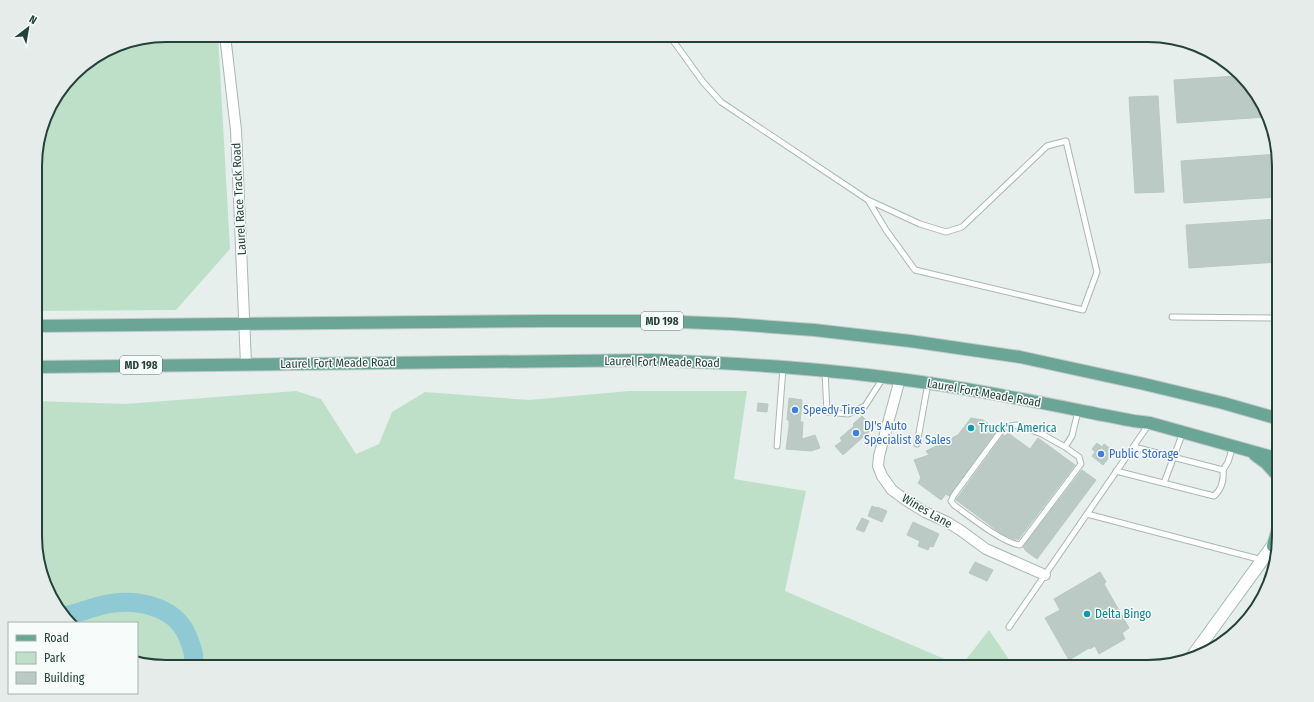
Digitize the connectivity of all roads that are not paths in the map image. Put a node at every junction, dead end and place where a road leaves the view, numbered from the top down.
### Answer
1 (226, 42) edge
2 (674, 42) edge
3 (868, 200) junction
4 (1172, 317) dead end
5 (1272, 318) edge
6 (245, 325) junction
7 (42, 326) edge
8 (246, 364) junction
9 (42, 366) edge
10 (784, 367) junction
11 (825, 370) junction
12 (884, 377) junction
13 (900, 379) junction
14 (928, 383) junction
15 (1078, 410) junction
16 (1272, 417) edge
17 (1150, 423) junction
18 (1183, 431) junction
19 (917, 444) dead end
20 (777, 446) dead end
21 (1238, 446) junction
22 (1065, 447) junction
23 (1134, 447) junction
24 (1174, 457) junction
25 (1272, 457) edge
26 (1272, 469) edge
27 (1222, 470) junction
28 (1116, 471) junction
29 (1164, 483) junction
30 (1087, 514) junction
31 (1271, 548) edge
32 (1263, 560) junction
33 (1045, 575) junction
34 (1009, 627) dead end
35 (1198, 649) edge

1 - 6 street, Laurel Race Track Road
2 - 3 lane
3 - 3 lane
4 - 5 lane
6 - 7 main road, MD 198
6 - 8 street, Laurel Race Track Road
6 - 16 main road, MD 198
8 - 9 main road, Laurel Fort Meade Road / MD 198
8 - 10 main road, Laurel Fort Meade Road / MD 198
10 - 11 main road, Laurel Fort Meade Road / MD 198
10 - 20 lane
11 - 12 main road, Laurel Fort Meade Road / MD 198
11 - 12 lane
12 - 13 main road, Laurel Fort Meade Road / MD 198
13 - 14 main road, Laurel Fort Meade Road / MD 198
13 - 33 street, Wines Lane
14 - 15 main road, Laurel Fort Meade Road / MD 198
14 - 19 lane
15 - 17 main road, Laurel Fort Meade Road / MD 198
15 - 22 lane
17 - 18 main road, Laurel Fort Meade Road / MD 198
17 - 23 lane
18 - 21 main road, Laurel Fort Meade Road / MD 198
18 - 24 lane
21 - 25 main road, Laurel Fort Meade Road / MD 198
21 - 26 main road
21 - 27 lane
22 - 22 lane
23 - 24 lane
23 - 28 lane
24 - 27 lane
24 - 29 lane
27 - 29 lane
28 - 29 lane
28 - 30 lane
30 - 32 lane
30 - 33 lane
31 - 32 street
32 - 35 street
33 - 34 lane

